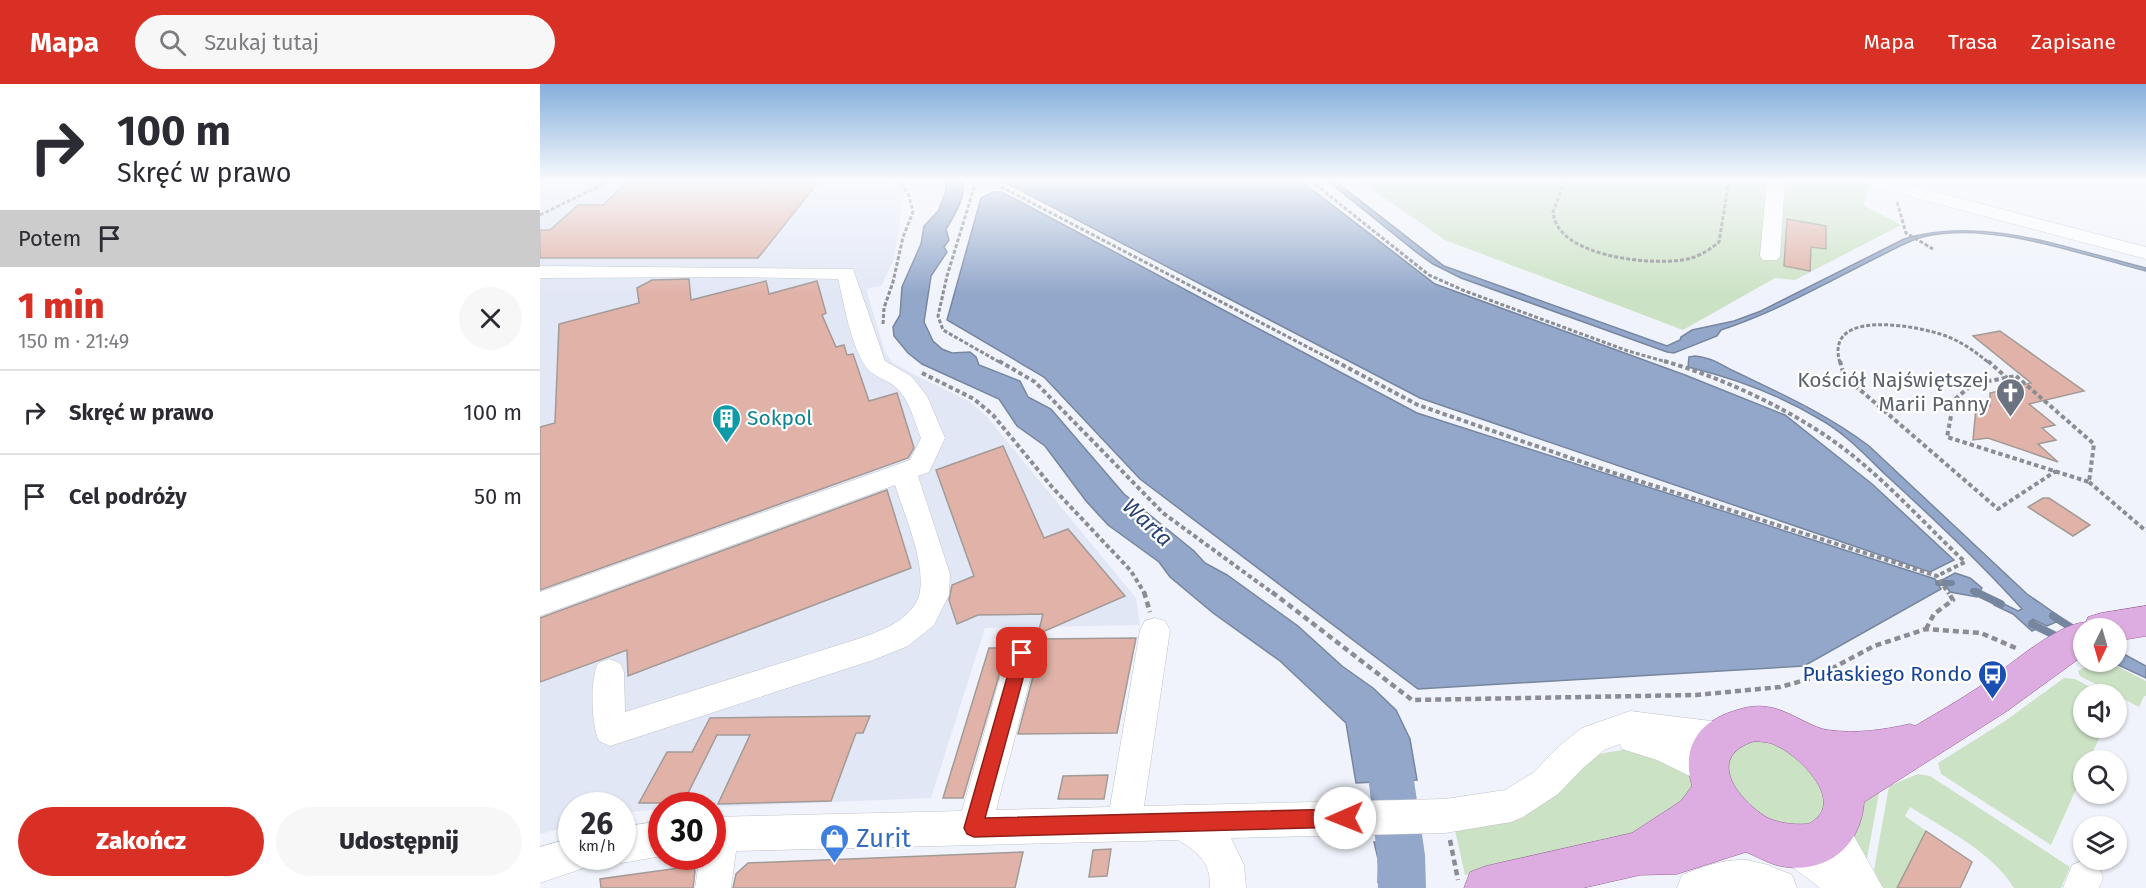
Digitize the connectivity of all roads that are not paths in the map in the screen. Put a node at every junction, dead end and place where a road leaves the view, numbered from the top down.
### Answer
1 (1773, 219) edge
2 (2016, 219) edge
3 (2146, 253) edge
4 (1770, 256) dead end
5 (540, 272) edge
6 (904, 472) junction
7 (540, 604) edge
8 (2146, 621) edge
9 (2127, 624) edge
10 (1155, 630) road end
11 (2064, 649) edge
12 (1022, 653) dead end
13 (609, 672) dead end
14 (1931, 737) junction
15 (1814, 747) junction
16 (1713, 766) junction
17 (1838, 812) junction
18 (1180, 821) junction
19 (1124, 824) junction
20 (974, 828) junction
21 (1747, 830) junction
22 (726, 834) edge
23 (1794, 847) junction
24 (1640, 853) junction
25 (558, 860) edge
26 (540, 865) edge
27 (714, 870) edge
28 (713, 888) edge
29 (1228, 888) edge
30 (1486, 888) edge
31 (1695, 888) edge
32 (1779, 888) edge
33 (1850, 888) edge
34 (1865, 888) edge

1 - 4 street
2 - 3 street
5 - 6 street
6 - 7 street
6 - 13 street
8 - 9 main road
10 - 19 street
11 - 14 main road
12 - 20 street
14 - 15 main road
14 - 17 main road
15 - 16 main road
15 - 17 main road
16 - 18 street
16 - 21 main road
16 - 24 main road
17 - 23 main road
17 - 34 street
18 - 19 street
18 - 29 street
19 - 20 street
20 - 22 street
21 - 23 main road
21 - 24 main road
23 - 33 street
24 - 30 main road
25 - 26 street
27 - 28 street
31 - 32 street

